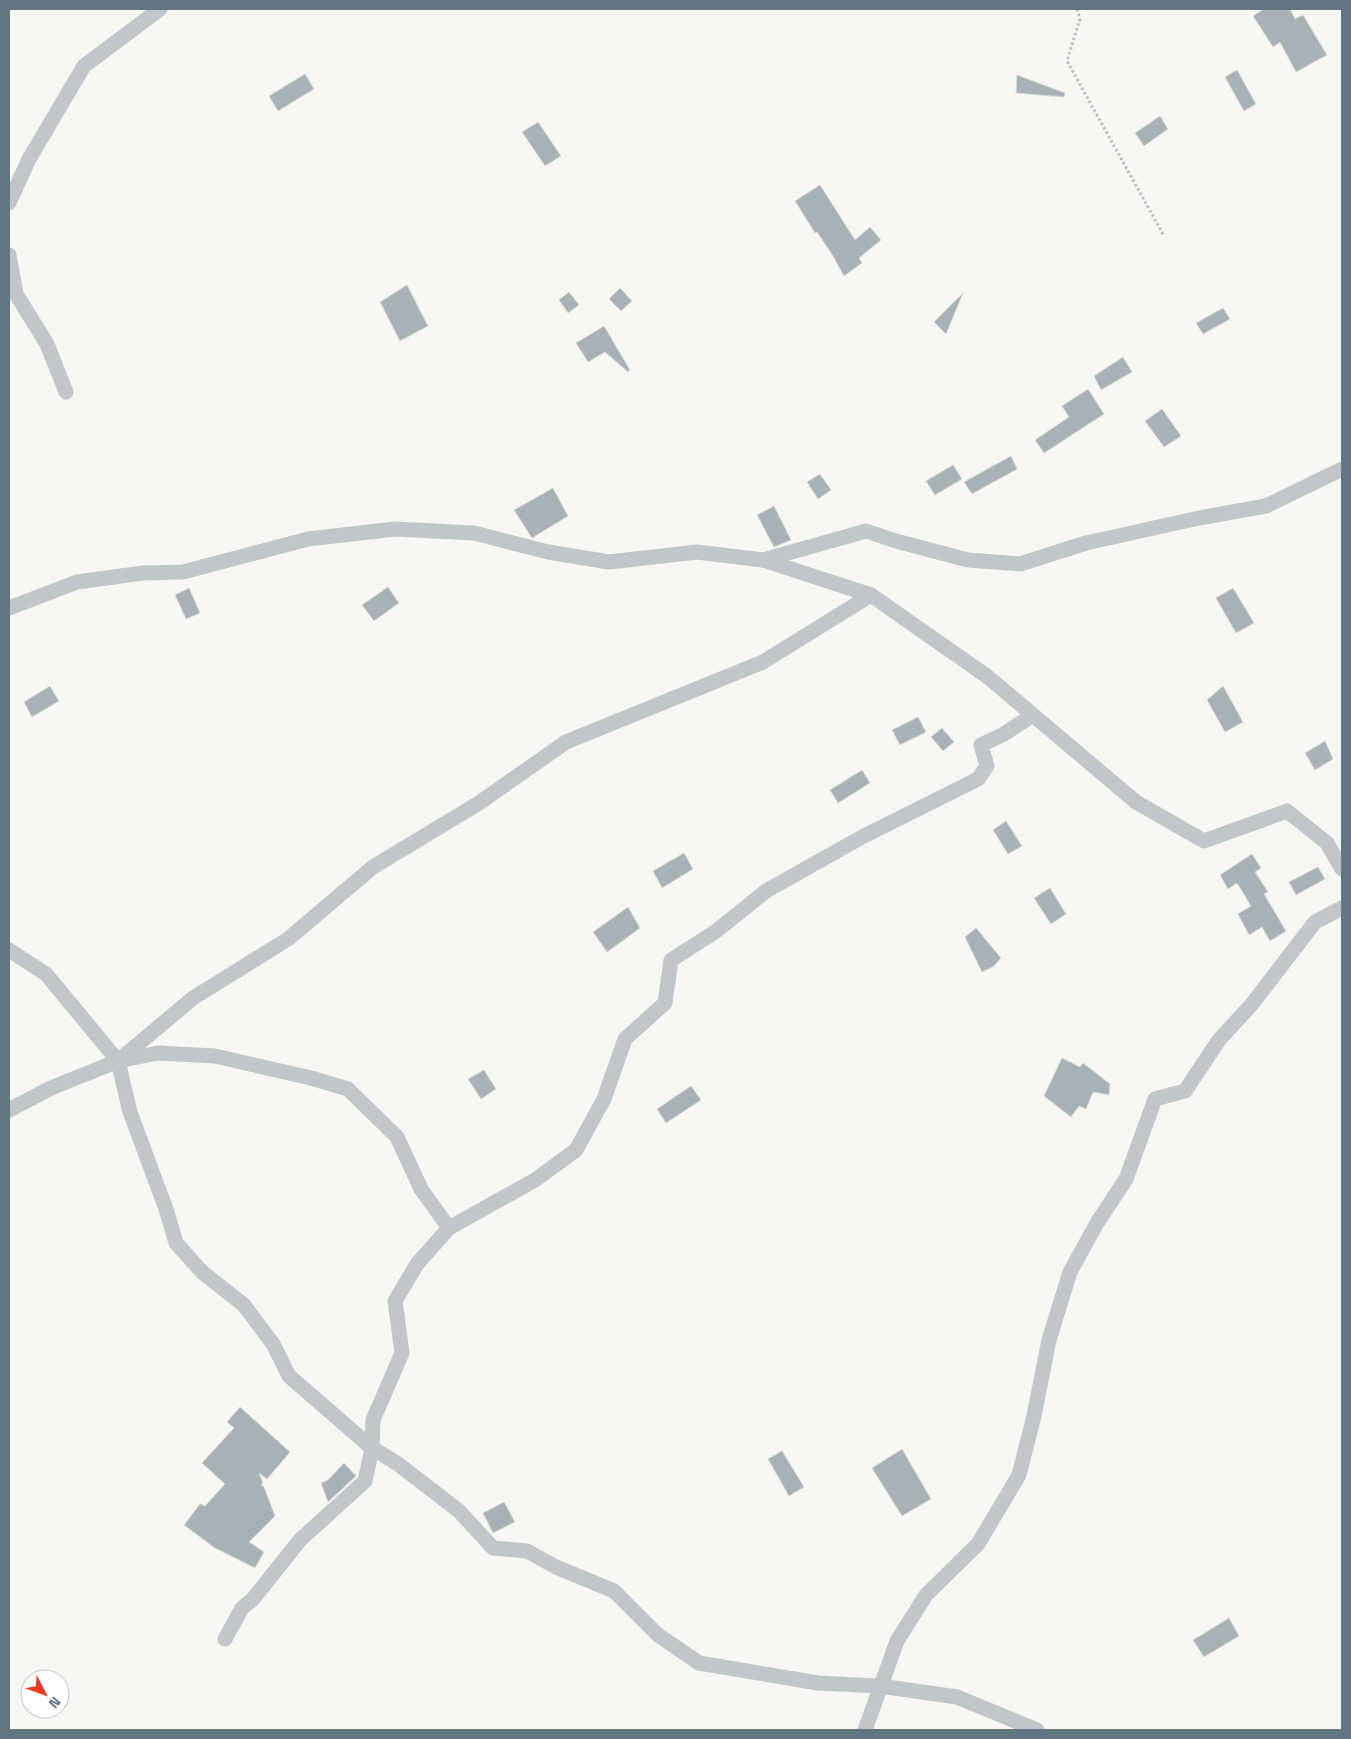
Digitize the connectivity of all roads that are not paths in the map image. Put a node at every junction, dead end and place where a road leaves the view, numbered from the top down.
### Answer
1 (160, 9) edge
2 (9, 203) edge
3 (9, 255) edge
4 (66, 392) dead end
5 (1342, 469) edge
6 (763, 560) junction
7 (871, 595) junction
8 (9, 608) edge
9 (1033, 715) junction
10 (1342, 869) edge
11 (1342, 908) edge
12 (9, 950) edge
13 (118, 1061) junction
14 (9, 1110) edge
15 (449, 1228) junction
16 (372, 1448) junction
17 (225, 1639) dead end
18 (880, 1686) junction
19 (864, 1730) edge
20 (1038, 1730) edge

1 - 2 street
3 - 4 street
5 - 6 street
6 - 7 street
6 - 8 street
7 - 9 street
7 - 13 street
9 - 10 street
9 - 15 street
11 - 18 street
12 - 13 street
13 - 14 street
13 - 15 street
13 - 16 street
15 - 16 street
16 - 17 street
16 - 18 street
18 - 19 street
18 - 20 street

